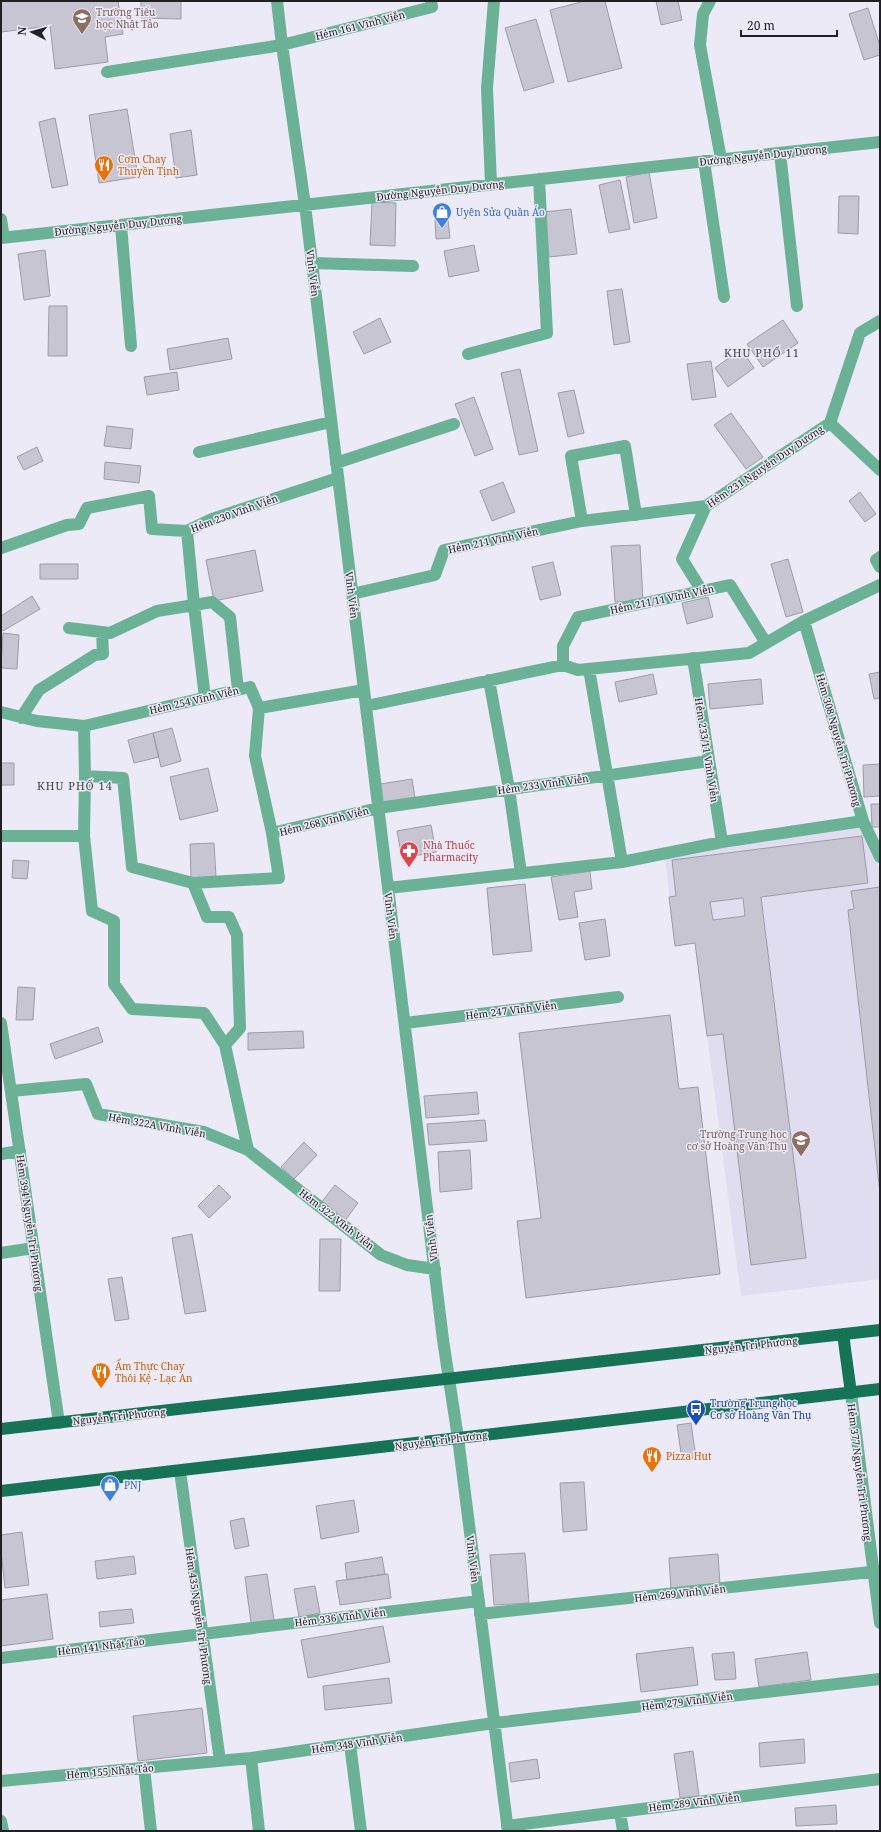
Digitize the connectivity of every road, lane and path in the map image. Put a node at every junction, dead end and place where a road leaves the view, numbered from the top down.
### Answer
1 (277, 1) edge
2 (431, 1) edge
3 (494, 1) edge
4 (710, 1) edge
5 (282, 45) junction
6 (107, 72) dead end
7 (880, 142) edge
8 (780, 153) junction
9 (721, 159) junction
10 (704, 161) junction
11 (539, 179) junction
12 (491, 184) junction
13 (305, 205) junction
14 (1, 219) edge
15 (121, 225) junction
16 (3, 238) edge
17 (311, 263) junction
18 (414, 266) dead end
19 (724, 297) dead end
20 (797, 306) dead end
21 (880, 321) edge
22 (130, 346) dead end
23 (468, 354) dead end
24 (331, 422) junction
25 (830, 423) junction
26 (454, 424) dead end
27 (199, 452) dead end
28 (336, 463) junction
29 (880, 470) edge
30 (338, 478) junction
31 (706, 506) junction
32 (636, 515) junction
33 (582, 521) junction
34 (187, 531) junction
35 (1, 548) edge
36 (880, 557) edge
37 (880, 567) edge
38 (880, 586) edge
39 (702, 591) junction
40 (352, 594) junction
41 (194, 605) junction
42 (804, 621) junction
43 (69, 628) dead end
44 (102, 632) junction
45 (766, 643) junction
46 (693, 658) junction
47 (563, 665) junction
48 (589, 669) junction
49 (489, 680) junction
50 (238, 690) junction
51 (364, 690) junction
52 (205, 698) junction
53 (366, 706) junction
54 (259, 708) junction
55 (1, 712) edge
56 (21, 718) junction
57 (84, 726) junction
58 (709, 761) junction
59 (607, 775) junction
60 (85, 776) junction
61 (509, 789) junction
62 (378, 808) junction
63 (863, 821) junction
64 (272, 834) junction
65 (1, 836) edge
66 (84, 836) junction
67 (722, 842) junction
68 (880, 857) edge
69 (622, 862) junction
70 (521, 873) junction
71 (192, 884) junction
72 (388, 888) junction
73 (618, 997) dead end
74 (1, 1023) edge
75 (405, 1024) junction
76 (225, 1046) junction
77 (3, 1051) edge
78 (11, 1091) junction
79 (248, 1150) junction
80 (20, 1151) junction
81 (1, 1154) edge
82 (34, 1248) junction
83 (1, 1253) edge
84 (434, 1269) junction
85 (880, 1330) edge
86 (843, 1334) junction
87 (448, 1379) junction
88 (880, 1389) edge
89 (850, 1393) junction
90 (59, 1423) junction
91 (1, 1430) edge
92 (458, 1438) junction
93 (180, 1471) junction
94 (1, 1491) edge
95 (876, 1572) edge
96 (478, 1601) junction
97 (480, 1614) junction
98 (880, 1623) edge
99 (202, 1634) junction
100 (1, 1658) edge
101 (880, 1679) edge
102 (494, 1723) junction
103 (350, 1744) junction
104 (251, 1758) junction
105 (220, 1761) junction
106 (144, 1768) junction
107 (880, 1779) edge
108 (1, 1781) edge
109 (620, 1812) junction
110 (1, 1821) edge
111 (508, 1828) edge
112 (3, 1831) edge
113 (151, 1831) edge
114 (259, 1831) edge
115 (361, 1831) edge
116 (623, 1831) edge

1 - 5 street, Vĩnh Viễn
2 - 5 street, Hẻm 161 Vĩnh Viễn
3 - 12 street
4 - 9 street
5 - 6 street
5 - 13 street, Vĩnh Viễn
7 - 8 street, Đường Nguyễn Duy Dương
8 - 9 street, Đường Nguyễn Duy Dương
8 - 20 street
9 - 10 street, Đường Nguyễn Duy Dương
10 - 11 street, Đường Nguyễn Duy Dương
10 - 19 street
11 - 12 street, Đường Nguyễn Duy Dương
11 - 23 street
12 - 13 street, Đường Nguyễn Duy Dương
13 - 15 street, Đường Nguyễn Duy Dương
13 - 17 street, Vĩnh Viễn
14 - 16 street
15 - 16 street, Đường Nguyễn Duy Dương
15 - 22 street
17 - 18 street
17 - 24 street, Vĩnh Viễn
21 - 25 street, Hẻm 231 Nguyễn Duy Dương
24 - 27 street
24 - 28 street, Vĩnh Viễn
25 - 29 street
25 - 31 street, Hẻm 231 Nguyễn Duy Dương
26 - 28 street
28 - 30 street, Vĩnh Viễn
30 - 34 street, Hẻm 230 Vĩnh Viễn
30 - 40 street, Vĩnh Viễn
31 - 32 street, Hẻm 231 Nguyễn Duy Dương
31 - 39 street
32 - 33 street, Hẻm 231 Nguyễn Duy Dương
32 - 33 street
33 - 40 street, Hẻm 211 Vĩnh Viễn
34 - 35 street, Hẻm 230 Vĩnh Viễn
34 - 41 street
36 - 37 street
38 - 42 street
39 - 45 street, Hẻm 211/11 Vĩnh Viễn
39 - 47 street, Hẻm 211/11 Vĩnh Viễn
40 - 51 street, Vĩnh Viễn
41 - 44 street
41 - 50 street
41 - 52 street
42 - 45 street
42 - 63 street, Hẻm 308 Nguyễn Tri Phương
43 - 44 street
44 - 56 street
45 - 46 street
46 - 48 street
46 - 58 street, Hẻm 233/11 Vĩnh Viễn
47 - 48 street
47 - 49 street
48 - 59 street
49 - 53 street
49 - 61 street
50 - 52 street, Hẻm 254 Vĩnh Viễn
50 - 54 street, Hẻm 254 Vĩnh Viễn
51 - 53 street, Vĩnh Viễn
51 - 54 street
52 - 57 street, Hẻm 254 Vĩnh Viễn
53 - 62 street, Vĩnh Viễn
54 - 64 street
55 - 56 street, Hẻm 254 Vĩnh Viễn
56 - 57 street, Hẻm 254 Vĩnh Viễn
57 - 60 street
58 - 59 street, Hẻm 233 Vĩnh Viễn
58 - 67 street, Hẻm 233/11 Vĩnh Viễn
59 - 61 street, Hẻm 233 Vĩnh Viễn
59 - 69 street
60 - 66 street
60 - 71 street, Hẻm 268 Vĩnh Viễn
61 - 62 street, Hẻm 233 Vĩnh Viễn
61 - 70 street
62 - 64 street, Hẻm 268 Vĩnh Viễn
62 - 72 street, Vĩnh Viễn
63 - 67 street
63 - 68 street, Hẻm 308 Nguyễn Tri Phương
64 - 71 street, Hẻm 268 Vĩnh Viễn
65 - 66 street
66 - 76 street
67 - 69 street
69 - 70 street
70 - 72 street
71 - 76 street
72 - 75 street, Vĩnh Viễn
73 - 75 street, Hẻm 247 Vĩnh Viễn
74 - 77 street, Hẻm 394 Nguyễn Tri Phương
75 - 84 street, Vĩnh Viễn
76 - 79 street
77 - 78 street, Hẻm 394 Nguyễn Tri Phương
78 - 79 street, Hẻm 322A Vĩnh Viễn
78 - 80 street, Hẻm 394 Nguyễn Tri Phương
79 - 84 street, Hẻm 322 Vĩnh Viễn
80 - 81 street
80 - 82 street, Hẻm 394 Nguyễn Tri Phương
82 - 83 street
82 - 90 street, Hẻm 394 Nguyễn Tri Phương
84 - 87 street, Vĩnh Viễn
85 - 86 main road, Nguyễn Tri Phương
86 - 87 main road, Nguyễn Tri Phương
86 - 89 main road
87 - 90 main road, Nguyễn Tri Phương
87 - 92 street, Vĩnh Viễn
88 - 89 main road, Nguyễn Tri Phương
89 - 92 main road, Nguyễn Tri Phương
89 - 95 street, Hẻm 377 Nguyễn Tri Phương
90 - 91 main road, Nguyễn Tri Phương
92 - 93 main road, Nguyễn Tri Phương
92 - 96 street, Vĩnh Viễn
93 - 94 main road, Nguyễn Tri Phương
93 - 99 street, Hẻm 435 Nguyễn Tri Phương
95 - 97 street, Hẻm 269 Vĩnh Viễn
95 - 98 street, Hẻm 377 Nguyễn Tri Phương
96 - 97 street, Vĩnh Viễn
96 - 99 street, Hẻm 336 Vĩnh Viễn
97 - 102 street, Vĩnh Viễn
99 - 100 street, Hẻm 141 Nhật Tảo
99 - 105 street, Hẻm 435 Nguyễn Tri Phương
101 - 102 street, Hẻm 279 Vĩnh Viễn
102 - 103 street, Hẻm 348 Vĩnh Viễn
102 - 111 street, Vĩnh Viễn
103 - 104 street, Hẻm 348 Vĩnh Viễn
103 - 115 street
104 - 105 street, Hẻm 348 Vĩnh Viễn
104 - 114 street
105 - 106 street, Hẻm 155 Nhật Tảo
106 - 108 street, Hẻm 155 Nhật Tảo
106 - 113 street
107 - 109 street, Hẻm 289 Vĩnh Viễn
109 - 111 street, Hẻm 289 Vĩnh Viễn
109 - 116 street
110 - 112 street

